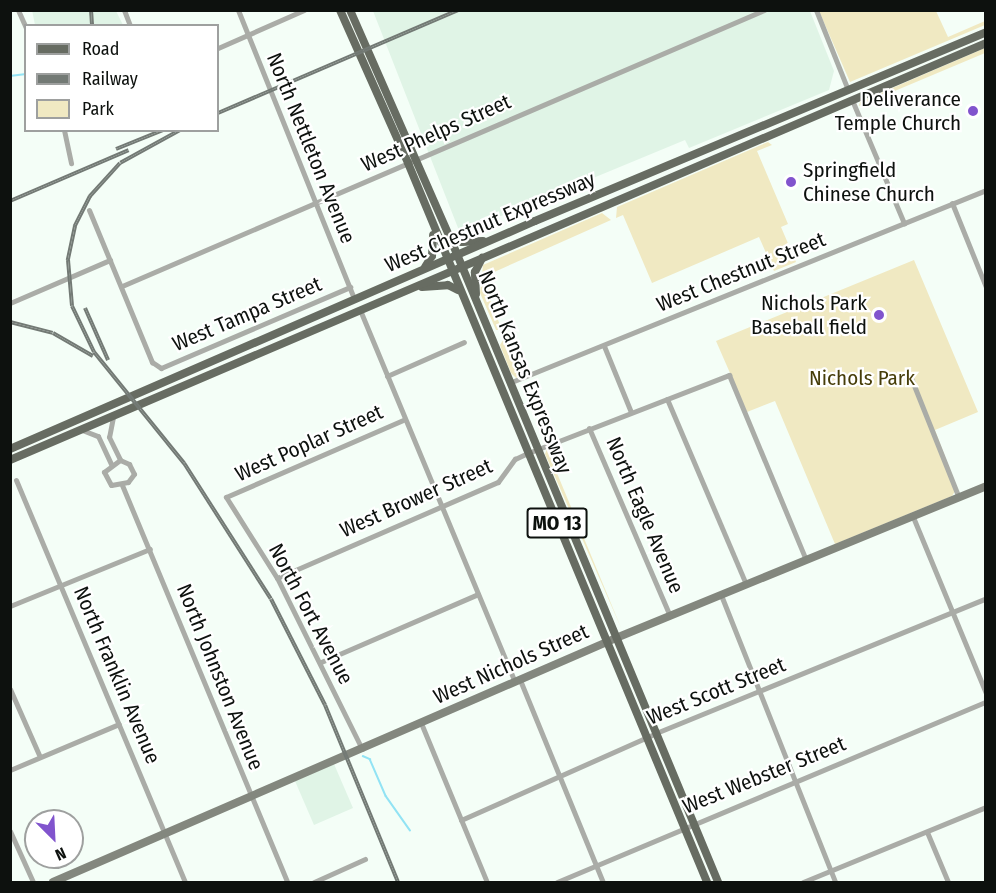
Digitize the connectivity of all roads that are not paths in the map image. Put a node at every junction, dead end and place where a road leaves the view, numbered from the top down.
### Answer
1 (18, 10) edge
2 (238, 10) edge
3 (304, 10) edge
4 (340, 10) edge
5 (350, 10) edge
6 (764, 10) edge
7 (816, 10) edge
8 (24, 24) edge
9 (986, 32) edge
10 (247, 35) junction
11 (986, 43) edge
12 (219, 48) edge
13 (848, 90) junction
14 (852, 100) junction
15 (64, 132) edge
16 (417, 159) junction
17 (71, 163) dead end
18 (408, 163) junction
19 (986, 190) edge
20 (952, 203) junction
21 (315, 204) junction
22 (89, 210) dead end
23 (430, 220) junction
24 (904, 223) junction
25 (449, 235) junction
26 (489, 241) junction
27 (457, 255) junction
28 (484, 257) junction
29 (110, 260) junction
30 (446, 260) junction
31 (462, 266) junction
32 (419, 271) junction
33 (450, 271) junction
34 (122, 286) junction
35 (350, 287) junction
36 (986, 287) edge
37 (410, 289) junction
38 (458, 290) junction
39 (354, 299) junction
40 (10, 303) edge
41 (477, 303) junction
42 (360, 310) junction
43 (464, 342) dead end
44 (604, 346) junction
45 (387, 376) junction
46 (911, 378) dead end
47 (509, 383) junction
48 (667, 399) junction
49 (631, 412) junction
50 (113, 416) junction
51 (405, 419) junction
52 (589, 428) junction
53 (80, 430) junction
54 (10, 449) edge
55 (532, 451) junction
56 (10, 460) edge
57 (120, 460) junction
58 (111, 464) junction
59 (16, 480) dead end
60 (122, 485) junction
61 (986, 486) edge
62 (226, 497) joint
63 (959, 498) junction
64 (441, 506) junction
65 (913, 516) junction
66 (150, 549) junction
67 (806, 560) junction
68 (277, 578) junction
69 (746, 584) junction
70 (62, 586) junction
71 (478, 594) junction
72 (721, 595) junction
73 (986, 598) edge
74 (10, 606) edge
75 (952, 612) junction
76 (670, 616) junction
77 (616, 638) junction
78 (607, 642) junction
79 (321, 662) junction
80 (518, 681) junction
81 (10, 689) edge
82 (760, 691) junction
83 (986, 693) edge
84 (986, 702) edge
85 (421, 723) junction
86 (120, 724) junction
87 (651, 735) junction
88 (362, 749) junction
89 (40, 758) junction
90 (10, 770) edge
91 (558, 776) junction
92 (795, 781) junction
93 (252, 797) junction
94 (986, 807) edge
95 (461, 820) junction
96 (688, 824) junction
97 (10, 831) edge
98 (927, 832) junction
99 (165, 834) junction
100 (365, 859) dead end
101 (596, 866) junction
102 (831, 872) junction
103 (33, 882) edge
104 (53, 882) edge
105 (186, 882) edge
106 (287, 882) edge
107 (314, 882) edge
108 (487, 882) edge
109 (557, 882) edge
110 (603, 882) edge
111 (707, 882) edge
112 (718, 882) edge
113 (803, 882) edge
114 (835, 882) edge
115 (948, 882) edge

1 - 8 street
2 - 10 street, North Nettleton Avenue
3 - 10 street
4 - 18 main road, North Kansas Expressway / MO 13
5 - 16 main road, North Kansas Expressway / MO 13
6 - 16 street, West Phelps Street
7 - 13 street
9 - 13 main road, West Chestnut Expressway
10 - 12 street
10 - 21 street, North Nettleton Avenue
11 - 14 main road, West Chestnut Expressway
13 - 26 main road, West Chestnut Expressway
14 - 24 street
14 - 28 main road, West Chestnut Expressway
15 - 17 street
16 - 18 street, West Phelps Street
16 - 25 main road, North Kansas Expressway / MO 13
18 - 21 street, West Phelps Street
18 - 23 main road, North Kansas Expressway / MO 13
19 - 20 street, West Chestnut Street
20 - 24 street, West Chestnut Street
20 - 36 street
21 - 34 street, West Phelps Street
21 - 35 street, North Nettleton Avenue
22 - 29 street
23 - 30 main road, North Kansas Expressway / MO 13
23 - 32 main road
24 - 44 street, West Chestnut Street
25 - 26 main road
25 - 27 main road, North Kansas Expressway / MO 13
26 - 27 main road, West Chestnut Expressway
27 - 30 main road, West Chestnut Expressway
27 - 31 main road, North Kansas Expressway / MO 13
28 - 31 main road, West Chestnut Expressway
28 - 41 main road
29 - 34 street
29 - 40 street
30 - 32 main road, West Chestnut Expressway
30 - 33 main road, North Kansas Expressway / MO 13
31 - 33 main road, West Chestnut Expressway
31 - 41 main road, North Kansas Expressway / MO 13
32 - 39 main road, West Chestnut Expressway
33 - 37 main road, West Chestnut Expressway
33 - 38 main road, North Kansas Expressway / MO 13
34 - 35 street, West Tampa Street
35 - 39 street, North Nettleton Avenue
37 - 38 main road
37 - 42 main road, West Chestnut Expressway
38 - 55 main road, North Kansas Expressway / MO 13
39 - 54 main road, West Chestnut Expressway
41 - 47 main road, North Kansas Expressway / MO 13
42 - 45 street
42 - 50 main road, West Chestnut Expressway
43 - 45 street
44 - 47 street, West Chestnut Street
44 - 49 street
45 - 51 street
46 - 63 street
47 - 55 main road, North Kansas Expressway / MO 13
48 - 49 street, West Brower Street
48 - 67 street, West Brower Street
48 - 69 street
49 - 52 street, West Brower Street
50 - 53 main road, West Chestnut Expressway
50 - 57 street
51 - 62 street, West Poplar Street
51 - 64 street
52 - 55 street, West Brower Street
52 - 76 street, North Eagle Avenue
53 - 56 main road, West Chestnut Expressway
53 - 58 street, North Johnston Avenue
55 - 64 street, West Brower Street
55 - 77 main road, North Kansas Expressway / MO 13
55 - 78 main road, North Kansas Expressway / MO 13
57 - 58 street
57 - 60 street
58 - 60 street, North Johnston Avenue
59 - 70 street, North Franklin Avenue
60 - 66 street, North Johnston Avenue
61 - 63 street, West Nichols Street
62 - 68 street, North Fort Avenue
63 - 65 street, West Nichols Street
64 - 68 street, West Brower Street
64 - 71 street
65 - 67 street, West Nichols Street
65 - 75 street
66 - 70 street
66 - 93 street, North Johnston Avenue
67 - 69 street, West Nichols Street
68 - 79 street, North Fort Avenue
69 - 72 street, West Nichols Street
70 - 74 street
70 - 86 street, North Franklin Avenue
71 - 79 street
71 - 80 street
72 - 76 street, West Nichols Street
72 - 82 street
73 - 75 street, West Scott Street
75 - 82 street, West Scott Street
75 - 83 street
76 - 77 street, West Nichols Street
77 - 78 street, West Nichols Street
77 - 87 main road, North Kansas Expressway / MO 13
78 - 80 street, West Nichols Street
78 - 87 main road, North Kansas Expressway / MO 13
79 - 88 street, North Fort Avenue
80 - 85 street, West Nichols Street
80 - 91 street
81 - 89 street
82 - 87 street, West Scott Street
82 - 92 street
84 - 92 street, West Webster Street
85 - 88 street, West Nichols Street
85 - 95 street
86 - 89 street
86 - 99 street, North Franklin Avenue
87 - 91 street, West Scott Street
87 - 96 main road, North Kansas Expressway / MO 13
88 - 93 street, West Nichols Street
89 - 90 street
91 - 95 street, West Scott Street
91 - 101 street
92 - 96 street, West Webster Street
92 - 102 street
93 - 99 street, West Nichols Street
93 - 106 street, North Johnston Avenue
94 - 98 street
95 - 108 street
96 - 101 street, West Webster Street
96 - 111 main road, North Kansas Expressway / MO 13
96 - 112 main road, North Kansas Expressway / MO 13
97 - 103 street
98 - 102 street
98 - 115 street
99 - 104 street, West Nichols Street
99 - 105 street, North Franklin Avenue
100 - 107 street
101 - 109 street, West Webster Street
101 - 110 street
102 - 113 street
102 - 114 street

